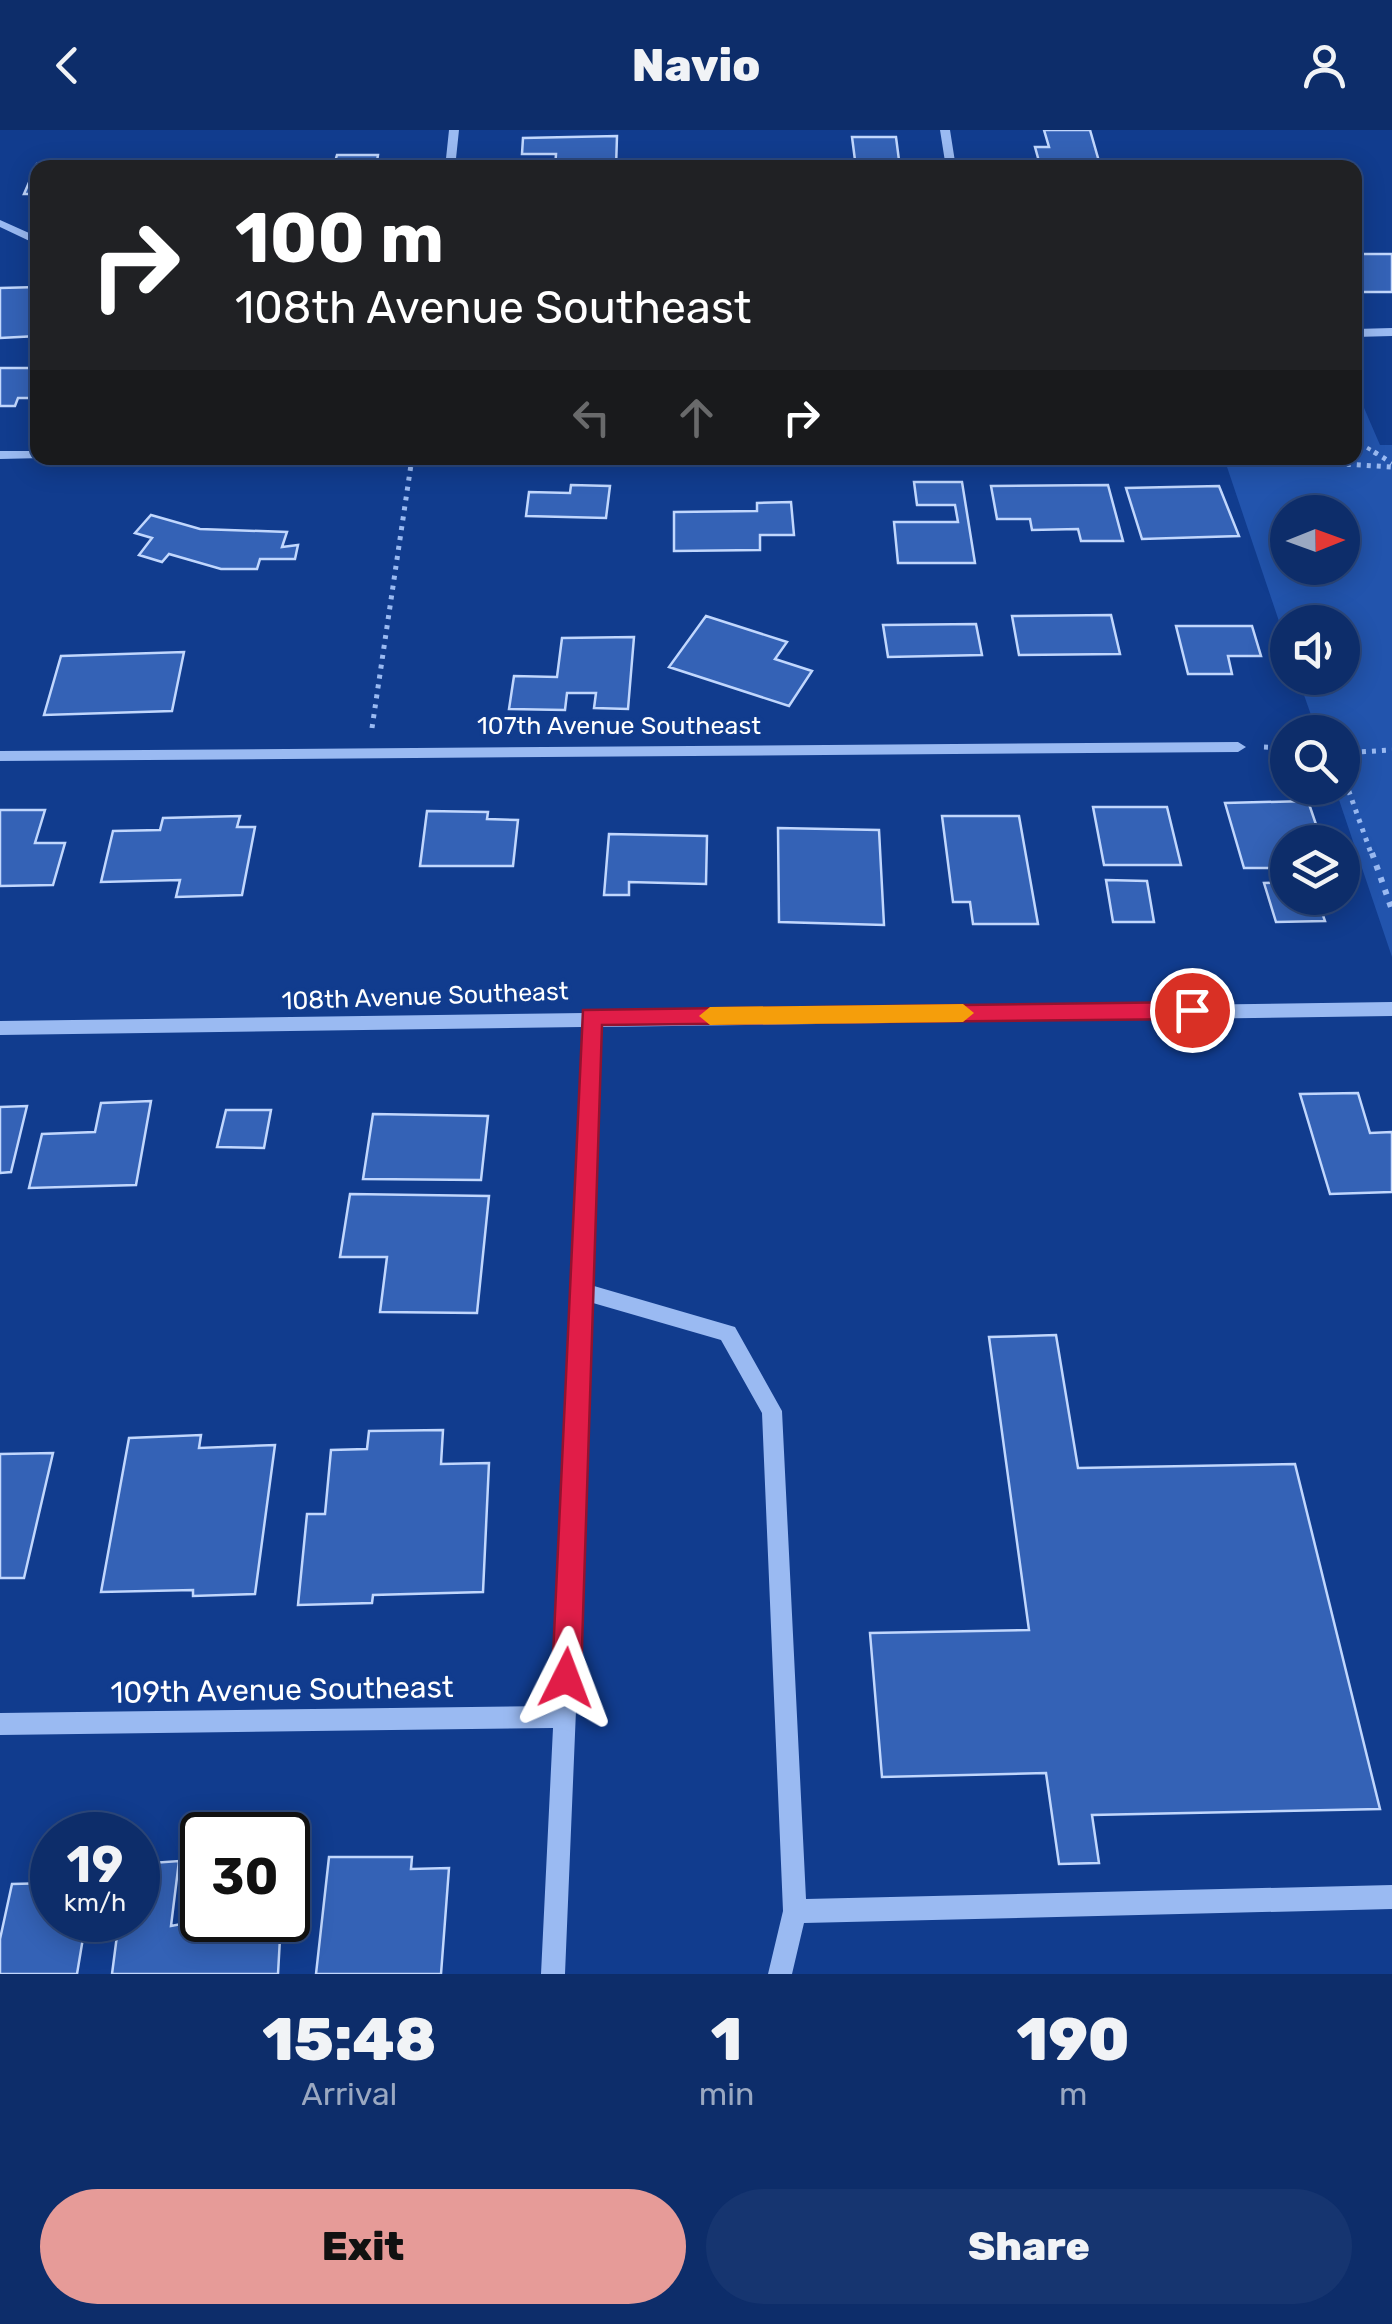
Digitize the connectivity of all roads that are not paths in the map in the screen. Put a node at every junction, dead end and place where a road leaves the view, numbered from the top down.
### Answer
1 (454, 130) edge
2 (945, 130) edge
3 (451, 160) edge
4 (950, 160) edge
5 (0, 223) edge
6 (30, 238) edge
7 (1392, 332) edge
8 (1362, 334) edge
9 (30, 454) edge
10 (0, 455) edge
11 (1238, 747) dead end
12 (0, 756) edge
13 (1392, 1008) edge
14 (591, 1016) junction
15 (0, 1028) edge
16 (584, 1292) junction
17 (565, 1717) junction
18 (0, 1724) edge
19 (1392, 1897) edge
20 (794, 1911) junction
21 (553, 1974) edge
22 (780, 1974) edge

1 - 3 street
2 - 4 street
5 - 6 street
7 - 8 street
9 - 10 street
11 - 12 street, 107th Avenue Southeast
13 - 14 street, 108th Avenue Southeast
14 - 15 street, 108th Avenue Southeast
14 - 16 street
16 - 17 street
16 - 20 street
17 - 18 street, 109th Avenue Southeast
17 - 21 street
19 - 20 street
20 - 22 street

